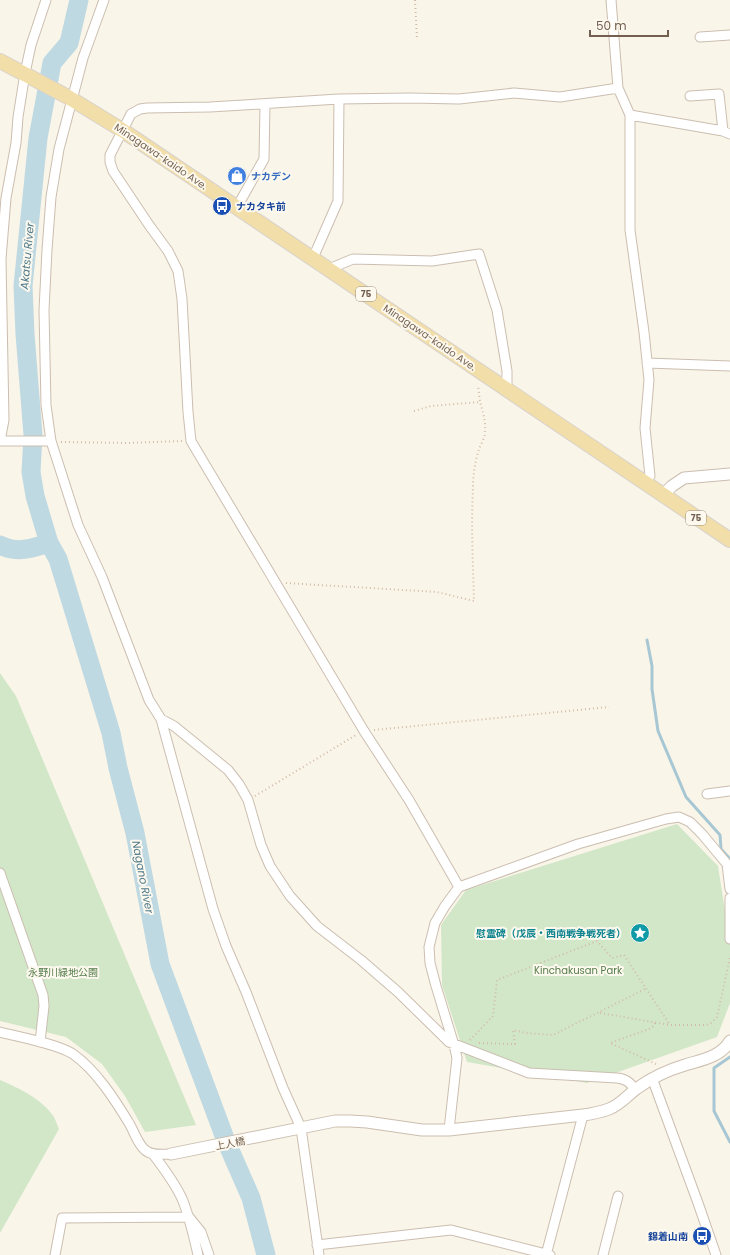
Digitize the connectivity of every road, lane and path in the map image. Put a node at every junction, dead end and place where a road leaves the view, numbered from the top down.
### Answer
1 (46, 0) edge
2 (104, 0) edge
3 (415, 0) edge
4 (611, 0) edge
5 (730, 35) edge
6 (700, 37) dead end
7 (417, 38) dead end
8 (0, 60) edge
9 (28, 74) junction
10 (618, 88) junction
11 (690, 96) dead end
12 (70, 98) junction
13 (339, 99) junction
14 (265, 104) junction
15 (630, 116) junction
16 (122, 130) junction
17 (726, 132) edge
18 (237, 207) junction
19 (313, 258) junction
20 (329, 269) junction
21 (647, 363) junction
22 (730, 366) edge
23 (481, 372) junction
24 (507, 389) junction
25 (480, 402) junction
26 (414, 411) dead end
27 (191, 440) junction
28 (0, 441) edge
29 (49, 441) junction
30 (730, 474) edge
31 (644, 482) junction
32 (663, 495) junction
33 (730, 540) edge
34 (277, 583) junction
35 (609, 707) dead end
36 (161, 719) junction
37 (364, 731) junction
38 (730, 791) edge
39 (707, 794) dead end
40 (248, 800) junction
41 (0, 874) edge
42 (459, 887) junction
43 (730, 890) edge
44 (730, 898) edge
45 (730, 939) edge
46 (730, 958) edge
47 (646, 989) junction
48 (598, 1013) junction
49 (655, 1023) junction
50 (670, 1025) junction
51 (0, 1032) edge
52 (730, 1041) edge
53 (40, 1042) junction
54 (454, 1045) junction
55 (670, 1071) junction
56 (652, 1078) junction
57 (635, 1090) junction
58 (583, 1115) junction
59 (301, 1128) junction
60 (449, 1130) junction
61 (154, 1154) junction
62 (171, 1154) joint
63 (618, 1196) dead end
64 (189, 1217) junction
65 (317, 1245) junction
66 (55, 1255) edge
67 (198, 1255) edge
68 (209, 1255) edge
69 (319, 1255) edge
70 (547, 1255) edge
71 (603, 1255) edge
72 (716, 1255) edge

1 - 9 street
2 - 12 street
3 - 7 path
4 - 10 street
5 - 6 street
8 - 9 main road, 75
9 - 12 main road, 75
9 - 28 street
10 - 13 street
10 - 15 street
11 - 17 street
12 - 16 main road, Minagawa-kaido Ave. / 75
12 - 29 street
13 - 14 street
13 - 19 street
14 - 16 street
14 - 18 street
15 - 17 street
15 - 21 street
16 - 18 main road, Minagawa-kaido Ave. / 75
16 - 27 street
18 - 19 main road, Minagawa-kaido Ave. / 75
19 - 20 main road, Minagawa-kaido Ave. / 75
20 - 23 main road, Minagawa-kaido Ave. / 75
20 - 24 street
21 - 22 street
21 - 31 street
23 - 24 main road, Minagawa-kaido Ave. / 75
23 - 25 path
24 - 31 main road, Minagawa-kaido Ave. / 75
25 - 26 path
25 - 34 path
27 - 29 path
27 - 34 street
28 - 29 street
29 - 36 street
30 - 32 street
31 - 32 main road, Minagawa-kaido Ave. / 75
32 - 33 main road, Minagawa-kaido Ave. / 75
34 - 37 street
35 - 37 path
36 - 40 street
36 - 59 street
37 - 40 path
37 - 42 street
38 - 39 street
40 - 54 street
41 - 53 street
42 - 43 street
42 - 54 street
44 - 45 street
46 - 50 path
47 - 48 path
47 - 48 path
47 - 50 path
48 - 49 path
49 - 50 path
49 - 55 path
51 - 53 street
52 - 55 street, 上人橋
53 - 61 street
54 - 57 street
54 - 60 street
55 - 56 street, 上人橋
56 - 57 street, 上人橋
56 - 72 street
57 - 58 street, 上人橋
58 - 60 street, 上人橋
58 - 70 street
59 - 60 street, 上人橋
59 - 62 street, 上人橋
59 - 65 street
61 - 62 street
61 - 64 street
63 - 71 street
64 - 66 street
64 - 67 street
64 - 68 street
65 - 69 street
65 - 70 street

